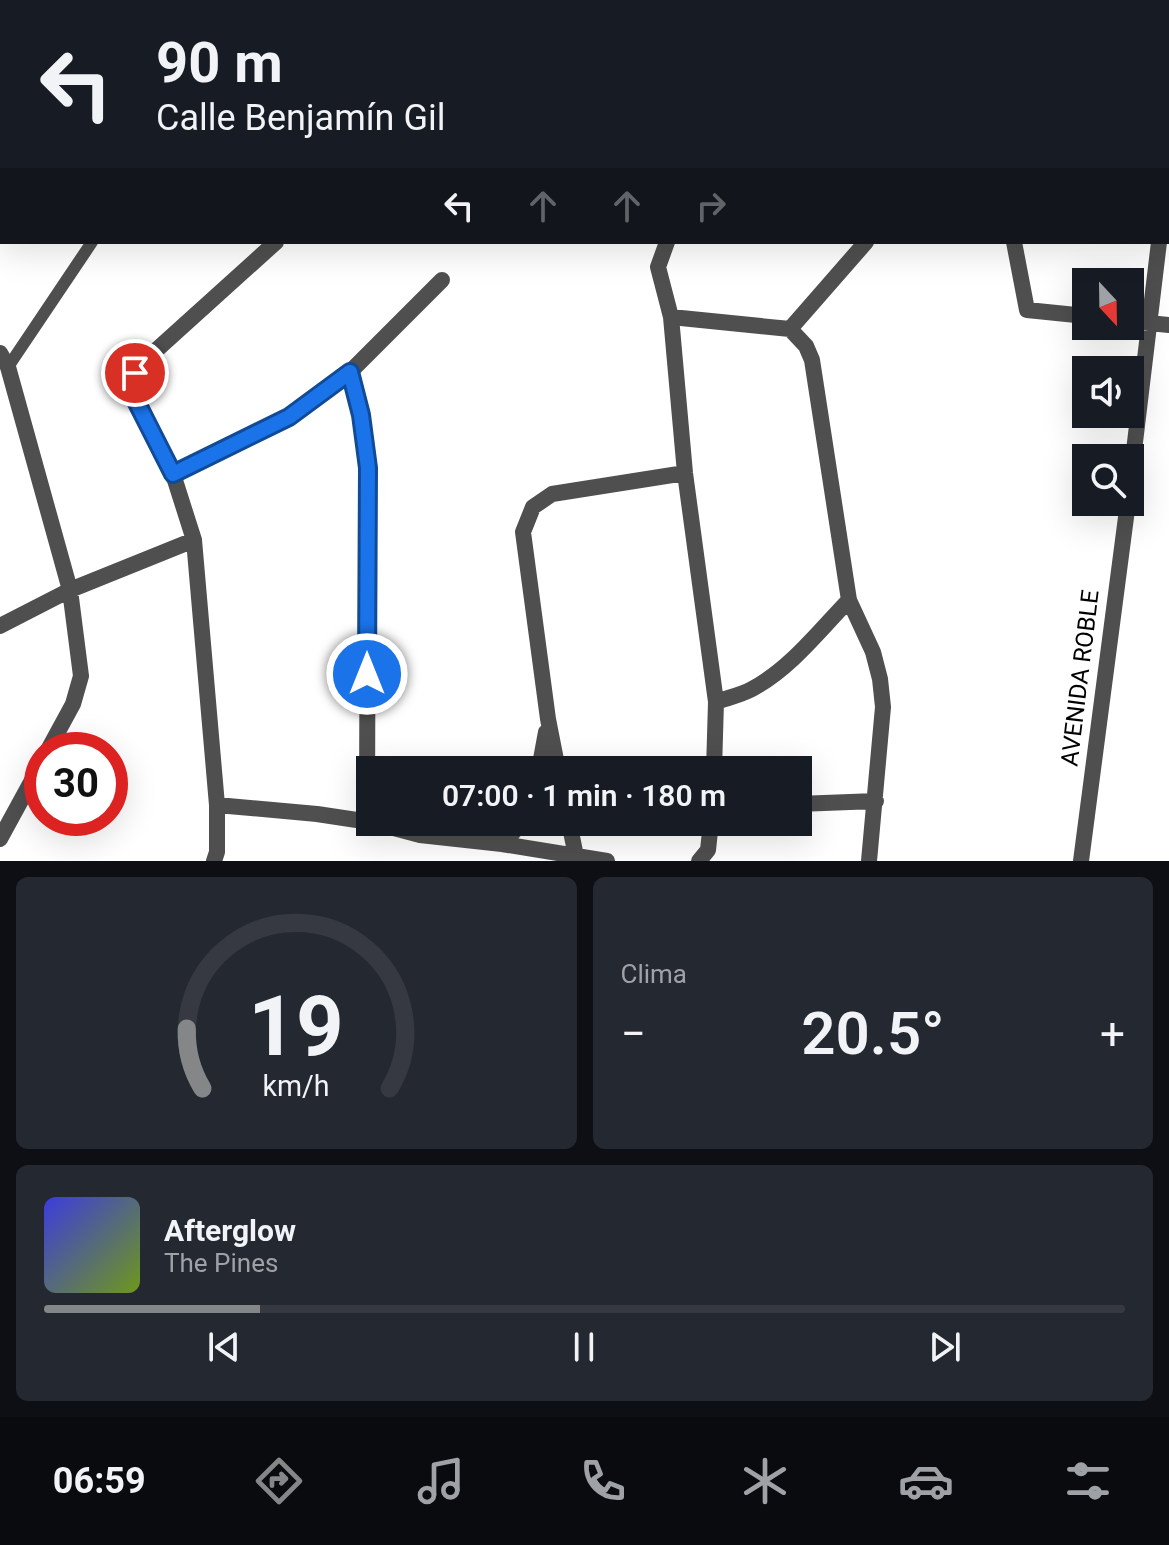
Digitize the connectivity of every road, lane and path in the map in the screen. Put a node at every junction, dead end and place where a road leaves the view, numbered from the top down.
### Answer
1 (91, 244) edge
2 (274, 244) edge
3 (666, 244) edge
4 (864, 244) edge
5 (1014, 244) edge
6 (1159, 244) edge
7 (442, 280) dead end
8 (1072, 315) edge
9 (671, 317) junction
10 (1144, 322) edge
11 (1151, 323) junction
12 (1169, 325) edge
13 (790, 329) junction
14 (4, 360) edge
15 (350, 372) junction
16 (1135, 444) edge
17 (685, 473) junction
18 (173, 474) junction
19 (1126, 516) edge
20 (194, 540) junction
21 (70, 590) junction
22 (849, 600) junction
23 (0, 626) edge
24 (716, 702) junction
25 (548, 719) junction
26 (58, 732) edge
27 (369, 756) edge
28 (541, 756) edge
29 (555, 756) edge
30 (714, 756) edge
31 (24, 795) edge
32 (876, 801) junction
33 (812, 803) edge
34 (217, 805) junction
35 (356, 821) edge
36 (429, 836) edge
37 (510, 836) edge
38 (572, 836) edge
39 (710, 836) edge
40 (0, 839) edge
41 (502, 844) junction
42 (576, 859) edge
43 (214, 861) edge
44 (607, 861) edge
45 (699, 861) edge
46 (869, 861) edge
47 (1081, 861) edge

1 - 14 lane
2 - 18 street
3 - 9 street
4 - 13 street
5 - 8 street
6 - 11 street
7 - 15 street
9 - 13 street
9 - 17 street
10 - 11 street
11 - 12 street
11 - 16 street
13 - 22 street
14 - 21 street
15 - 18 street
15 - 27 street
17 - 24 street
17 - 25 street
18 - 20 street
19 - 47 street, AVENIDA ROBLE
20 - 21 street
20 - 34 street
21 - 23 street
21 - 26 street
22 - 24 street
22 - 32 street
24 - 30 street
25 - 28 street
25 - 29 street
31 - 40 street
32 - 33 street
32 - 46 street
34 - 35 street
34 - 43 street
36 - 41 street
37 - 41 street
38 - 42 street
39 - 45 street
41 - 42 street
42 - 44 street

